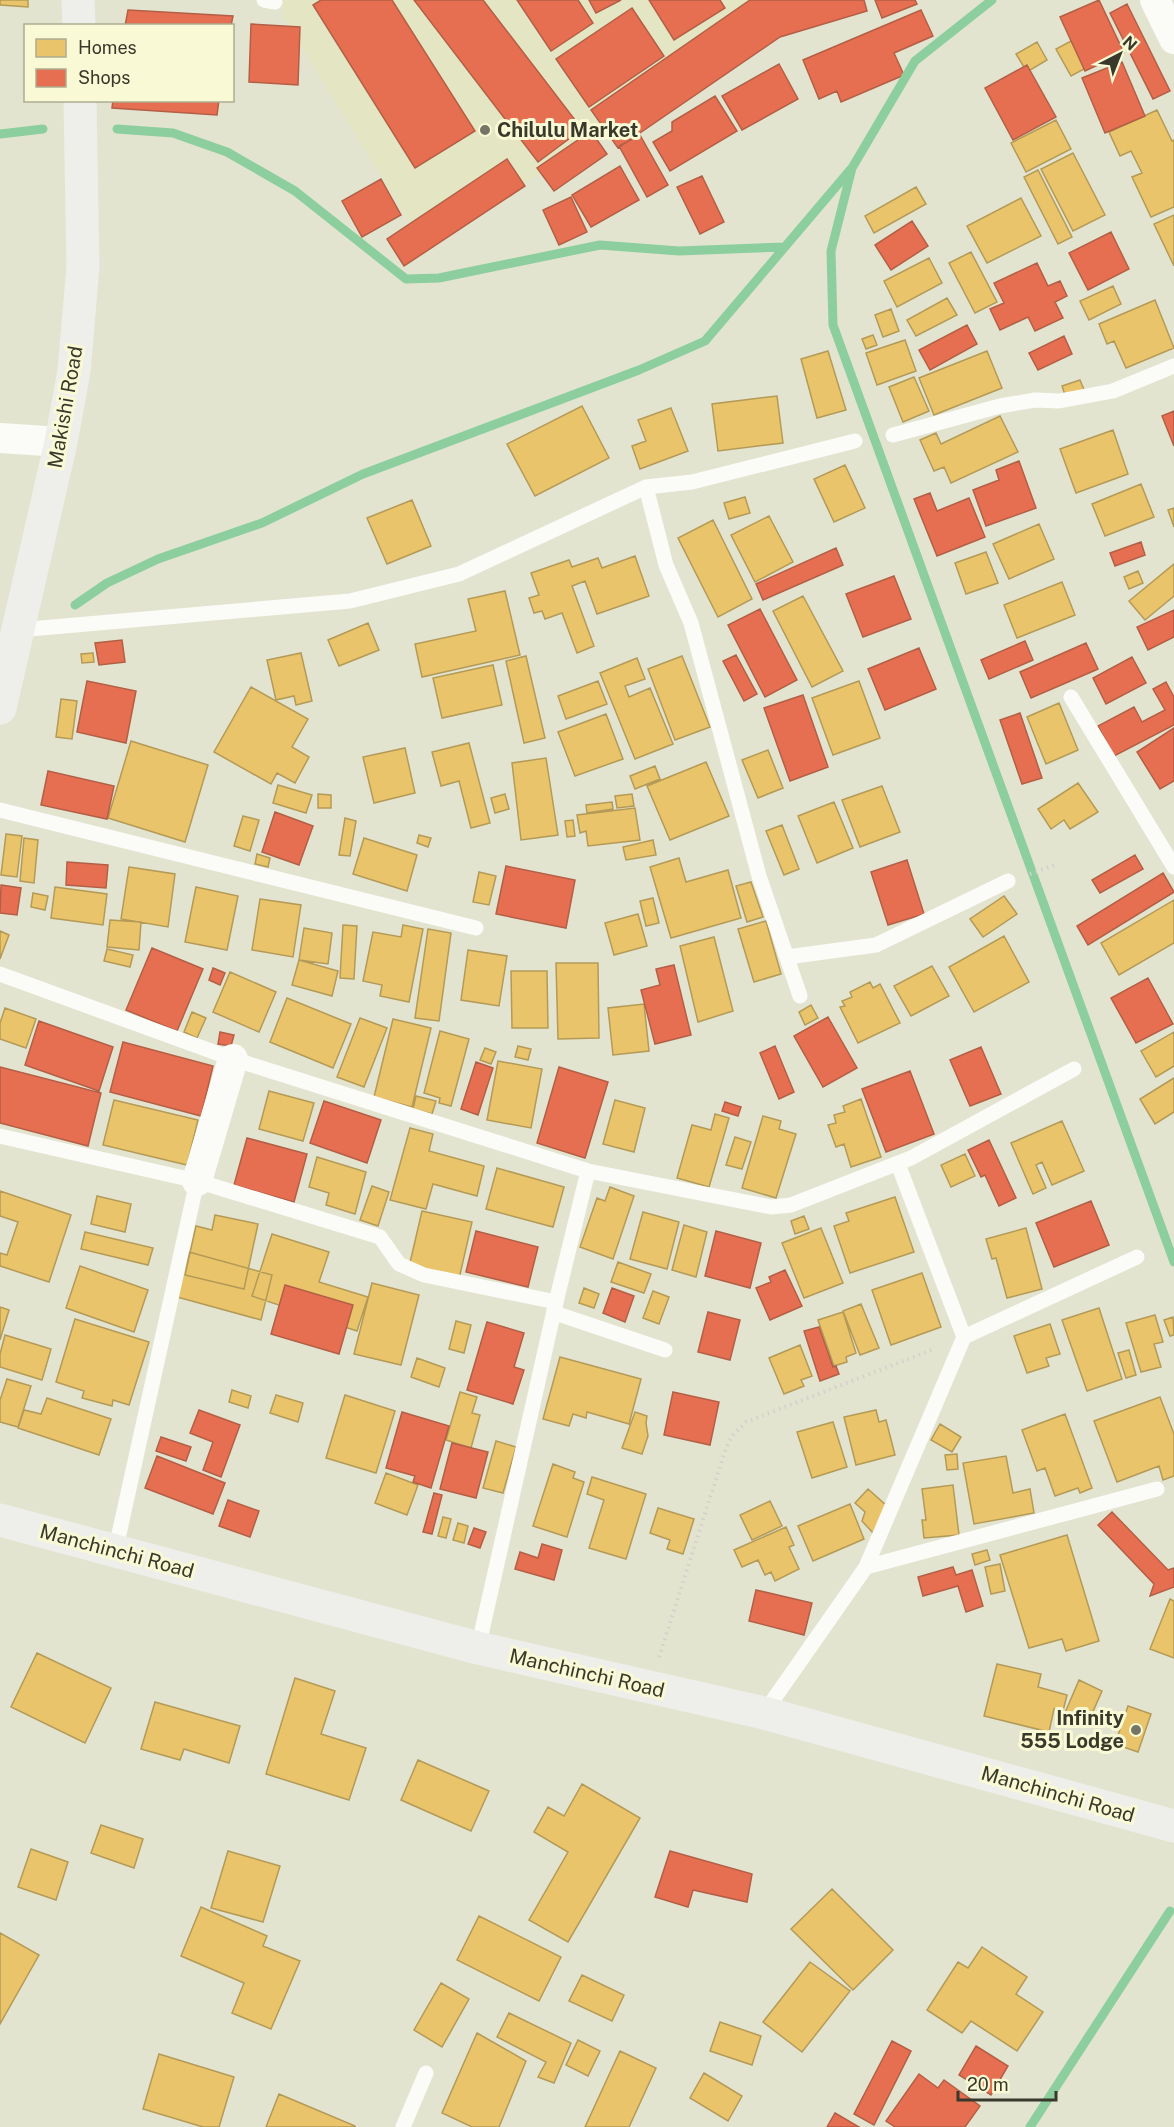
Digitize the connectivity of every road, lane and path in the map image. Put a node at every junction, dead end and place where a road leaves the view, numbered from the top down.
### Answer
1 (78, 0) edge
2 (1155, 0) edge
3 (79, 24) edge
4 (1174, 39) edge
5 (80, 102) edge
6 (1174, 366) edge
7 (893, 435) dead end
8 (0, 438) edge
9 (855, 441) dead end
10 (61, 442) junction
11 (646, 488) junction
12 (18, 630) junction
13 (1071, 697) dead end
14 (0, 708) edge
15 (0, 810) edge
16 (1174, 867) edge
17 (1008, 881) dead end
18 (476, 928) dead end
19 (787, 957) junction
20 (0, 974) edge
21 (800, 996) dead end
22 (233, 1059) junction
23 (1074, 1069) dead end
24 (0, 1136) edge
25 (898, 1164) junction
26 (588, 1171) junction
27 (197, 1181) junction
28 (1137, 1257) dead end
29 (556, 1307) junction
30 (964, 1337) junction
31 (664, 1350) dead end
32 (1156, 1489) dead end
33 (0, 1520) edge
34 (115, 1551) junction
35 (866, 1567) junction
36 (478, 1648) junction
37 (650, 1687) junction
38 (764, 1713) junction
39 (1174, 1826) edge
40 (426, 2073) dead end
41 (403, 2127) edge

1 - 3 main road
2 - 4 street
5 - 10 main road, Makishi Road
6 - 7 lane
8 - 10 street
9 - 11 lane
10 - 12 main road, Makishi Road
11 - 12 lane
11 - 19 lane
12 - 14 main road, Makishi Road
13 - 16 lane
15 - 18 lane
17 - 19 lane
19 - 21 lane
20 - 22 lane
22 - 26 lane
22 - 27 street
23 - 25 lane
24 - 27 lane
25 - 26 lane
25 - 30 lane
26 - 29 lane
27 - 29 lane
27 - 34 lane
28 - 30 lane
29 - 31 lane
29 - 36 lane
30 - 35 lane
30 - 37 path
32 - 35 lane
33 - 34 main road, Manchinchi Road
34 - 36 main road, Manchinchi Road
35 - 38 lane
36 - 37 main road, Manchinchi Road
37 - 38 main road, Manchinchi Road
38 - 39 main road, Manchinchi Road
40 - 41 lane

